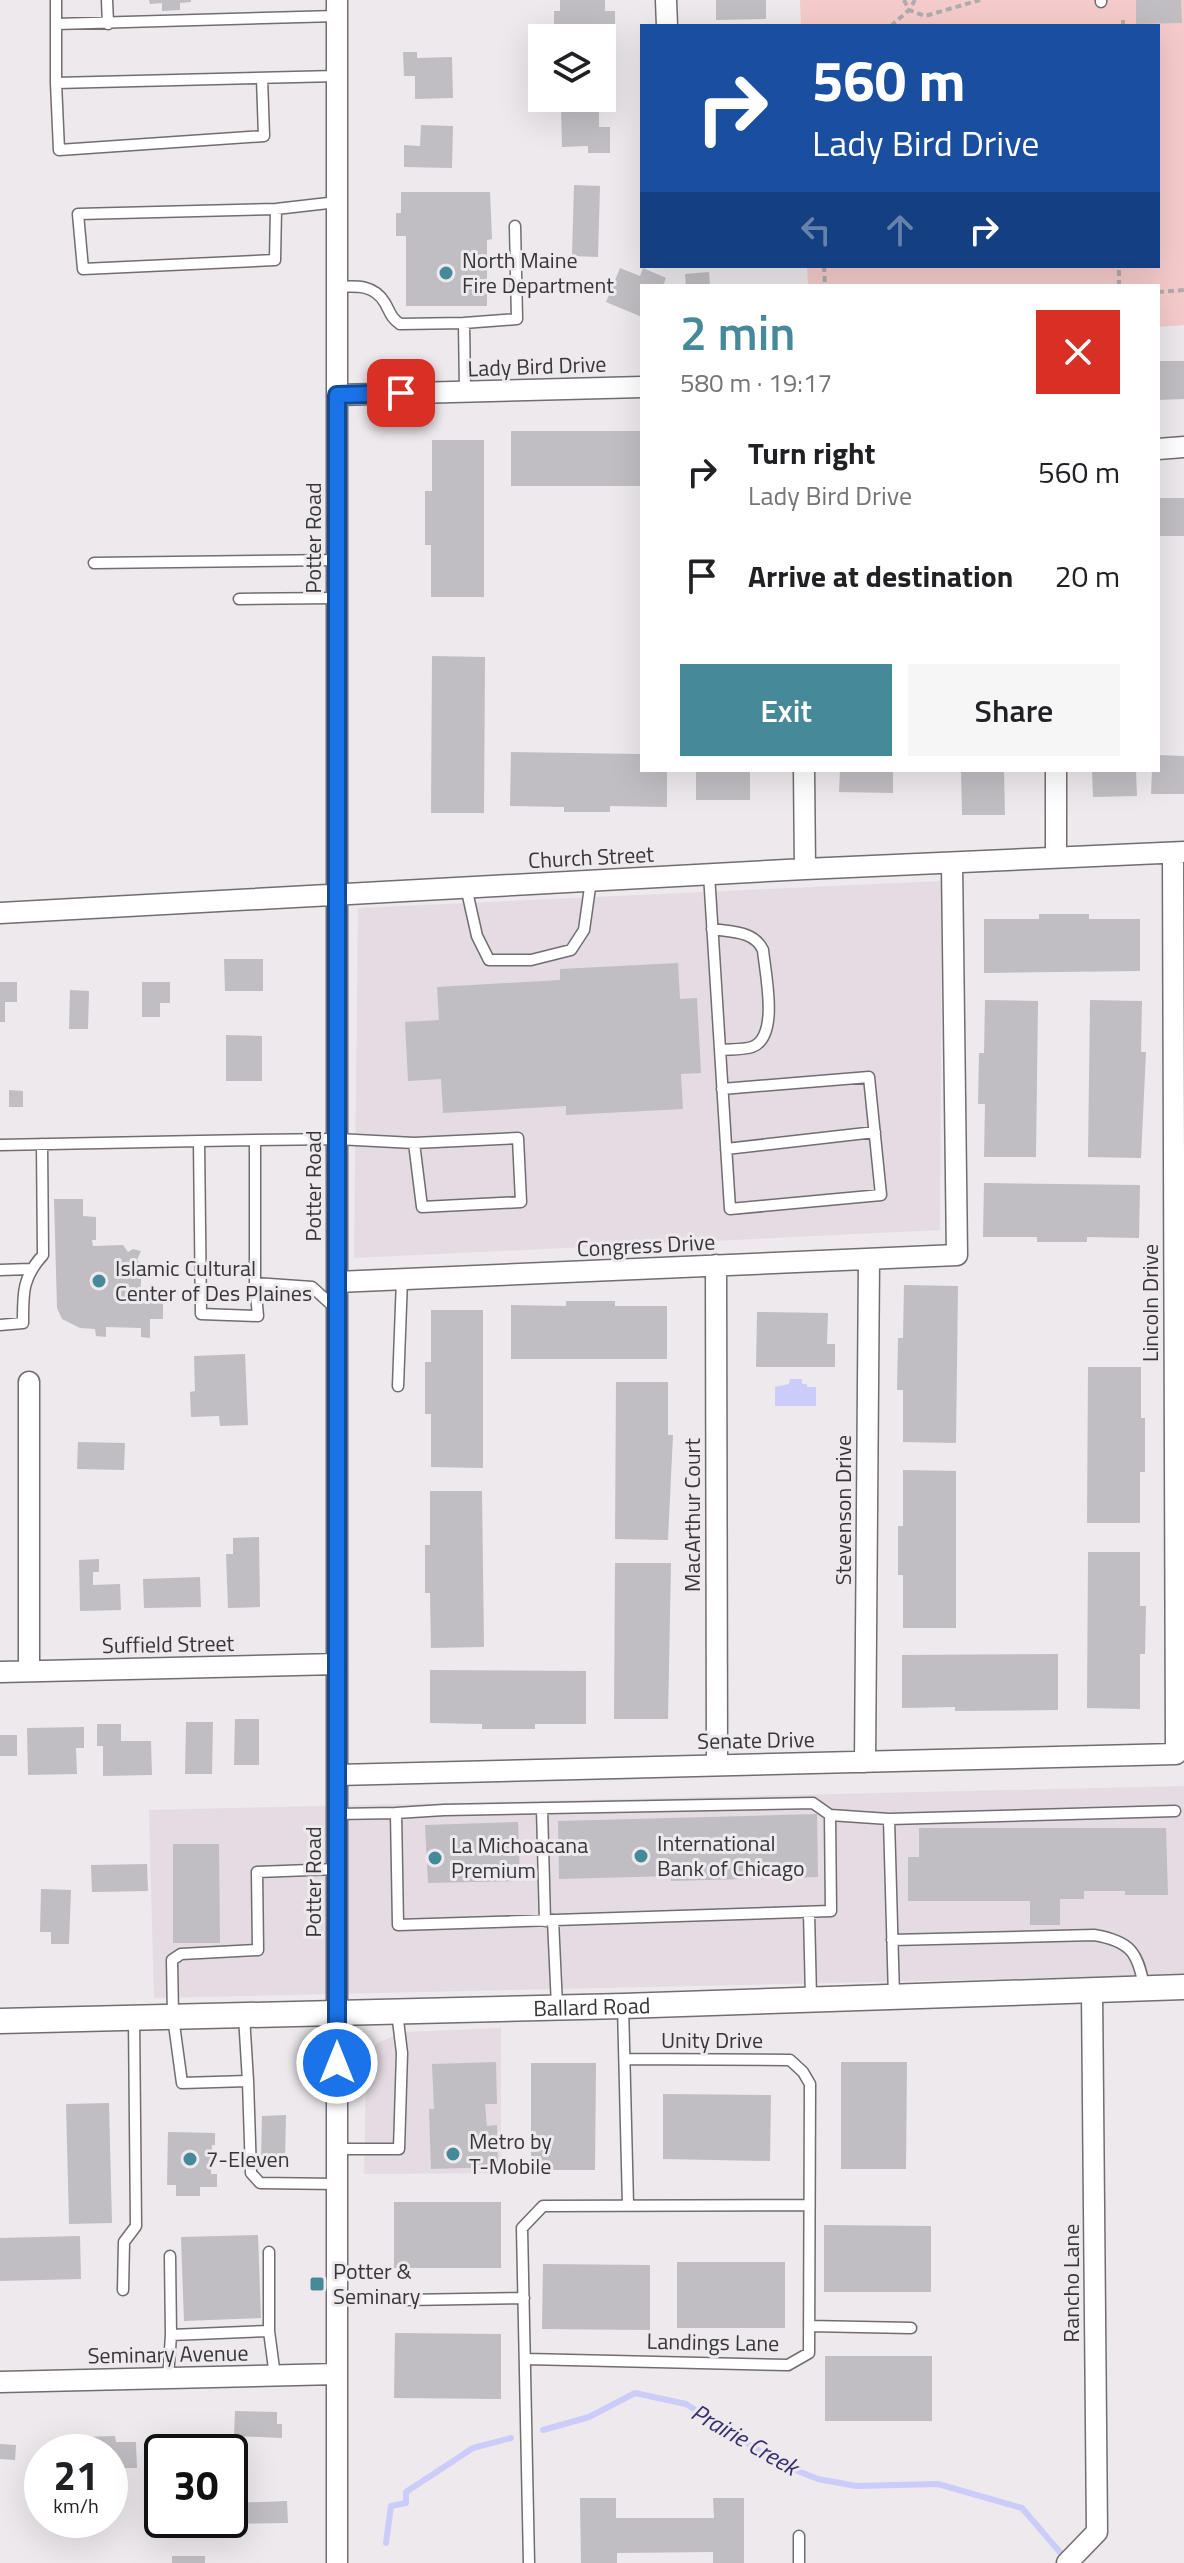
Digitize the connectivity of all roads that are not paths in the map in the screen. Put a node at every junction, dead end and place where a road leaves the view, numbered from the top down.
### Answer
1 (56, 0) edge
2 (107, 0) edge
3 (666, 0) edge
4 (337, 8) edge
5 (56, 24) junction
6 (108, 24) junction
7 (667, 24) edge
8 (337, 76) junction
9 (262, 78) junction
10 (56, 83) junction
11 (337, 202) junction
12 (276, 209) junction
13 (515, 226) dead end
14 (337, 287) junction
15 (464, 323) junction
16 (640, 387) edge
17 (465, 391) junction
18 (337, 395) junction
19 (1184, 447) edge
20 (1160, 449) edge
21 (337, 560) junction
22 (94, 563) dead end
23 (337, 598) junction
24 (239, 599) dead end
25 (804, 772) edge
26 (1056, 772) edge
27 (1179, 852) edge
28 (1056, 857) junction
29 (952, 864) junction
30 (805, 869) junction
31 (709, 874) junction
32 (591, 880) junction
33 (466, 887) junction
34 (337, 894) junction
35 (0, 913) edge
36 (712, 929) junction
37 (720, 1050) junction
38 (722, 1089) junction
39 (875, 1132) junction
40 (337, 1139) junction
41 (255, 1140) junction
42 (199, 1141) junction
43 (414, 1143) junction
44 (42, 1144) junction
45 (0, 1145) edge
46 (726, 1149) junction
47 (869, 1259) junction
48 (716, 1265) junction
49 (30, 1269) junction
50 (0, 1270) edge
51 (402, 1279) junction
52 (337, 1282) junction
53 (255, 1283) junction
54 (337, 1310) junction
55 (0, 1325) edge
56 (29, 1382) dead end
57 (398, 1386) dead end
58 (337, 1664) junction
59 (29, 1671) junction
60 (0, 1672) edge
61 (1176, 1754) joint
62 (865, 1762) junction
63 (717, 1765) junction
64 (337, 1775) junction
65 (542, 1808) junction
66 (1175, 1811) dead end
67 (396, 1813) junction
68 (337, 1814) junction
69 (830, 1815) junction
70 (889, 1819) junction
71 (337, 1869) junction
72 (809, 1912) junction
73 (549, 1920) junction
74 (892, 1940) junction
75 (1184, 1987) edge
76 (1145, 1989) junction
77 (1092, 1991) junction
78 (894, 1997) junction
79 (811, 2000) junction
80 (623, 2006) junction
81 (557, 2008) junction
82 (397, 2012) junction
83 (338, 2014) junction
84 (244, 2016) junction
85 (173, 2017) junction
86 (134, 2018) junction
87 (0, 2021) edge
88 (625, 2059) junction
89 (248, 2081) junction
90 (337, 2149) junction
91 (337, 2184) junction
92 (628, 2205) junction
93 (809, 2205) junction
94 (269, 2252) dead end
95 (170, 2256) dead end
96 (123, 2290) dead end
97 (524, 2298) junction
98 (406, 2300) dead end
99 (809, 2326) junction
100 (911, 2328) dead end
101 (269, 2331) junction
102 (171, 2335) junction
103 (526, 2359) junction
104 (337, 2374) junction
105 (275, 2376) junction
106 (168, 2378) junction
107 (0, 2382) edge
108 (799, 2536) dead end
109 (1071, 2559) edge
110 (337, 2563) edge
111 (529, 2563) edge
112 (799, 2563) edge

1 - 5 lane
2 - 6 lane
3 - 7 street
4 - 6 lane
4 - 8 street, Potter Road
5 - 6 lane
5 - 10 lane
8 - 9 lane
8 - 11 street, Potter Road
9 - 10 lane
9 - 10 lane
11 - 12 lane
11 - 14 street, Potter Road
12 - 12 lane
13 - 15 lane
14 - 15 lane
14 - 18 street, Potter Road
15 - 17 lane
16 - 17 street, Lady Bird Drive
17 - 18 street, Lady Bird Drive
18 - 21 street, Potter Road
19 - 20 street
21 - 22 lane
21 - 23 street, Potter Road
23 - 24 lane
23 - 34 street, Potter Road
25 - 30 street
26 - 28 street
27 - 28 street, Church Street
27 - 61 street, Lincoln Drive
28 - 29 street, Church Street
29 - 30 street, Church Street
29 - 47 street, Congress Drive
30 - 31 street, Church Street
31 - 32 street, Church Street
31 - 36 lane
32 - 33 street, Church Street
32 - 33 lane
33 - 34 street, Church Street
34 - 35 street, Church Street
34 - 40 street, Potter Road
36 - 37 lane
36 - 37 lane
37 - 38 lane
38 - 39 lane
38 - 46 lane
39 - 46 lane
39 - 46 lane
40 - 41 lane
40 - 43 lane
40 - 52 street, Potter Road
41 - 42 lane
41 - 53 lane
42 - 44 lane
42 - 53 lane
43 - 43 lane
44 - 45 lane
44 - 49 lane
47 - 48 street, Congress Drive
47 - 62 street, Stevenson Drive
48 - 51 street, Congress Drive
48 - 63 street, MacArthur Court
49 - 50 lane
49 - 55 lane
51 - 52 street, Congress Drive
51 - 57 lane
52 - 54 street, Potter Road
53 - 54 lane
54 - 58 street, Potter Road
56 - 59 street
58 - 59 street, Suffield Street
58 - 64 street, Potter Road
59 - 60 street, Suffield Street
61 - 62 street, Senate Drive
62 - 63 street, Senate Drive
63 - 64 street, Senate Drive
64 - 68 street, Potter Road
65 - 67 lane
65 - 69 lane
65 - 73 lane
66 - 70 lane
67 - 68 lane
67 - 73 lane
68 - 71 street, Potter Road
69 - 70 lane
69 - 72 lane
70 - 74 lane
71 - 83 street, Potter Road
71 - 85 lane
72 - 73 lane
72 - 79 lane
73 - 81 lane
74 - 76 lane
74 - 78 lane
75 - 76 street, Ballard Road
76 - 77 street, Ballard Road
77 - 78 street, Ballard Road
77 - 109 street, Rancho Lane
78 - 79 street, Ballard Road
79 - 80 street, Ballard Road
80 - 81 street, Ballard Road
80 - 88 lane
81 - 82 street, Ballard Road
82 - 83 street, Ballard Road
82 - 90 lane
83 - 84 street, Ballard Road
83 - 90 street, Potter Road
84 - 85 street, Ballard Road
84 - 89 lane
85 - 86 street, Ballard Road
85 - 89 lane
86 - 87 street, Ballard Road
86 - 96 lane
88 - 92 lane
88 - 93 lane, Unity Drive
89 - 91 lane
90 - 91 street, Potter Road
91 - 104 street, Potter Road
92 - 93 lane
92 - 97 lane
93 - 99 lane, Landings Lane
94 - 101 lane
95 - 102 lane
97 - 98 lane
97 - 103 lane
99 - 100 lane
99 - 103 lane, Landings Lane
101 - 102 lane
101 - 105 lane
102 - 106 lane
103 - 111 lane
104 - 105 street, Seminary Avenue
104 - 110 street, Potter Road
105 - 106 street, Seminary Avenue
106 - 107 street, Seminary Avenue
108 - 112 lane

